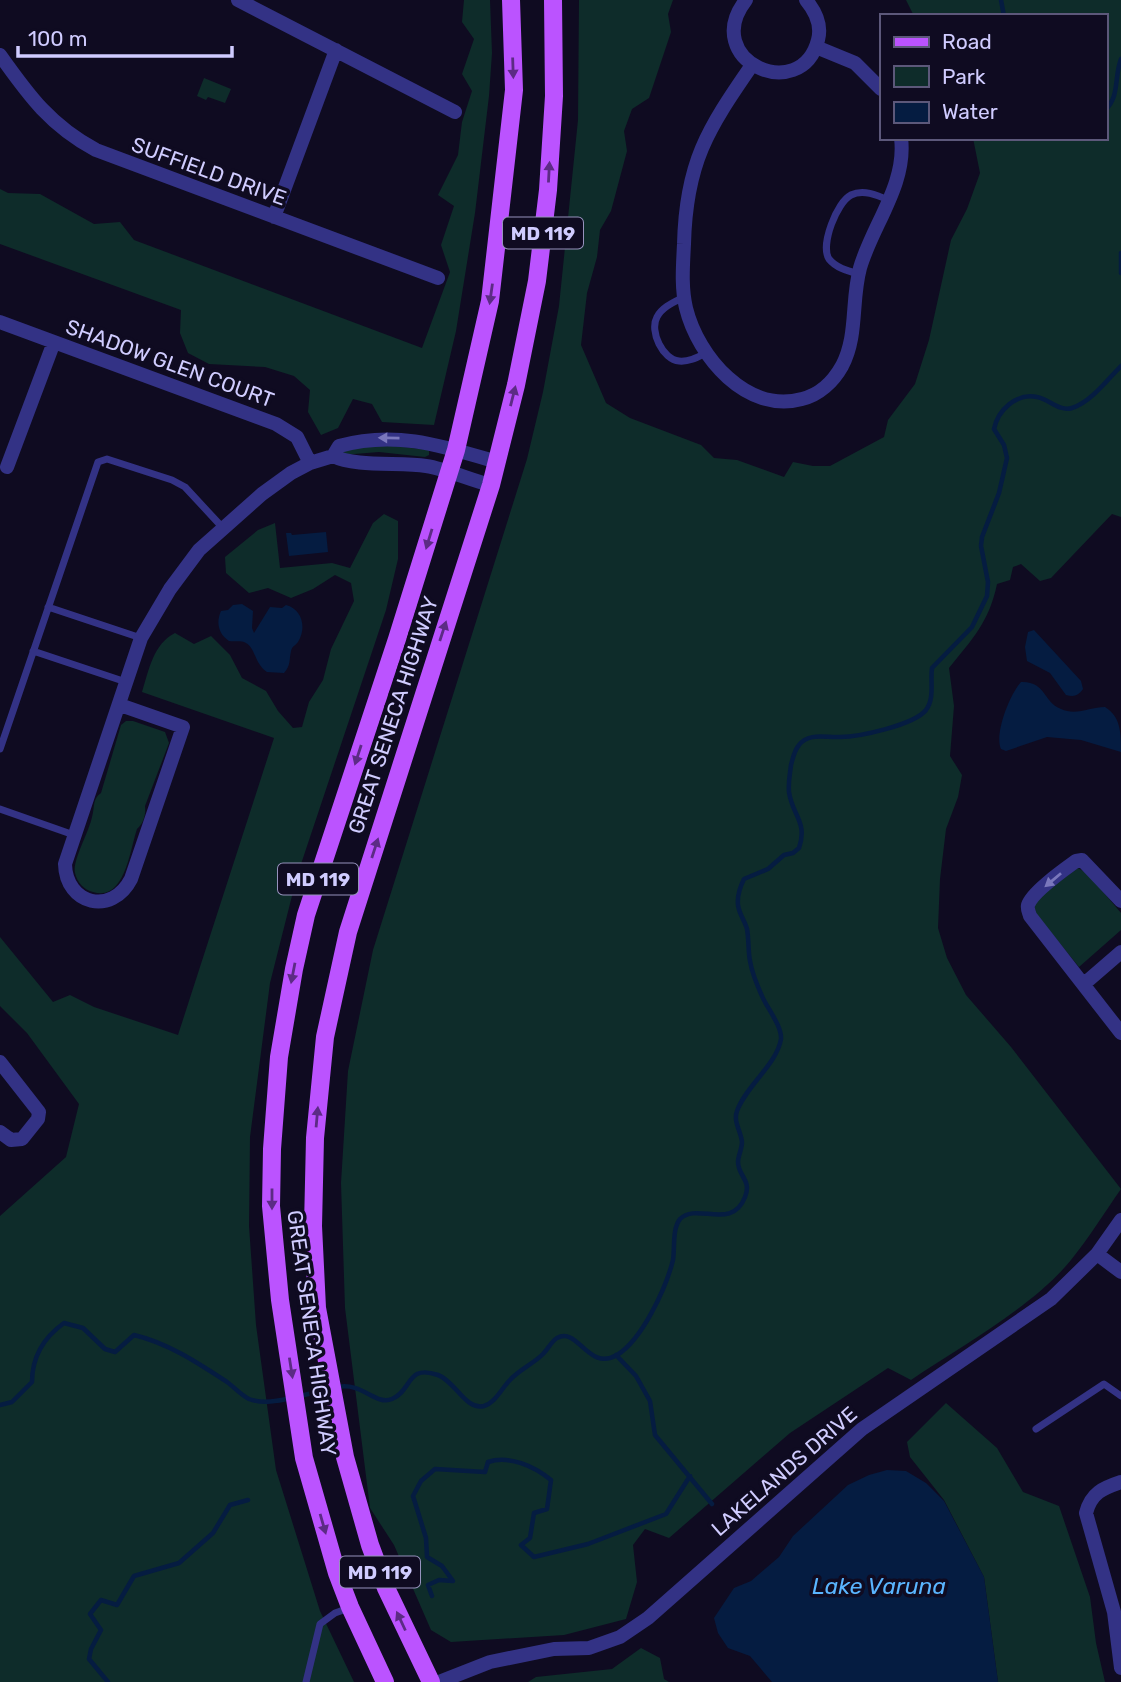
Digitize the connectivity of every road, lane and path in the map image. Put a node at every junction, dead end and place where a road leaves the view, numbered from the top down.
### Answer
1 (238, 0) edge
2 (511, 0) edge
3 (554, 0) edge
4 (746, 0) edge
5 (806, 0) edge
6 (816, 47) junction
7 (336, 50) junction
8 (0, 55) edge
9 (752, 65) junction
10 (880, 88) edge
11 (455, 112) dead end
12 (901, 140) edge
13 (888, 200) junction
14 (274, 217) junction
15 (859, 274) junction
16 (438, 278) dead end
17 (684, 297) junction
18 (0, 322) edge
19 (54, 342) junction
20 (706, 353) junction
21 (456, 450) junction
22 (333, 456) junction
23 (310, 463) junction
24 (498, 463) junction
25 (7, 467) dead end
26 (449, 473) junction
27 (491, 485) junction
28 (223, 528) junction
29 (48, 607) junction
30 (142, 638) junction
31 (33, 650) junction
32 (126, 682) junction
33 (120, 705) junction
34 (0, 749) edge
35 (0, 810) edge
36 (74, 835) junction
37 (1121, 901) edge
38 (1121, 952) edge
39 (1084, 984) junction
40 (1121, 1033) edge
41 (0, 1062) edge
42 (0, 1132) edge
43 (1121, 1220) edge
44 (1097, 1254) junction
45 (1121, 1272) edge
46 (1121, 1396) edge
47 (1036, 1429) dead end
48 (1121, 1482) edge
49 (350, 1607) junction
50 (1121, 1668) edge
51 (306, 1682) edge
52 (386, 1682) edge
53 (431, 1682) edge
54 (439, 1682) edge

1 - 7 street
2 -> 21 main road, GREAT SENECA HIGHWAY / MD 119
24 -> 3 main road, GREAT SENECA HIGHWAY / MD 119
4 - 9 street
5 - 6 street
6 - 9 street
6 - 10 street
7 - 11 street
7 - 14 street
8 - 14 street, SUFFIELD DRIVE
9 - 17 street
12 - 13 street
13 - 15 street
13 - 15 lane
14 - 16 street, SUFFIELD DRIVE
15 - 20 street
17 - 20 street
17 - 20 lane
18 - 19 street, SHADOW GLEN COURT
19 - 23 street, SHADOW GLEN COURT
19 - 25 street
21 -> 22 street
21 - 24 street
21 - 26 main road, GREAT SENECA HIGHWAY / MD 119
22 - 23 street
22 - 26 street
23 - 28 street
24 - 27 main road, GREAT SENECA HIGHWAY / MD 119
26 - 27 street
26 -> 49 main road, GREAT SENECA HIGHWAY / MD 119
53 -> 27 main road, GREAT SENECA HIGHWAY / MD 119
28 - 29 lane
28 - 30 street
29 - 30 lane
29 - 31 lane
30 - 32 street
31 - 32 lane
31 - 34 lane
32 - 33 street
33 - 36 street
33 - 36 street
35 - 36 lane
37 -> 39 street
38 - 39 street
39 - 40 street
41 - 42 street
43 - 44 street, LAKELANDS DRIVE
44 - 45 street
44 - 54 street, LAKELANDS DRIVE
46 - 47 lane
48 - 50 street
49 - 51 lane
49 - 52 main road, GREAT SENECA HIGHWAY / MD 119

